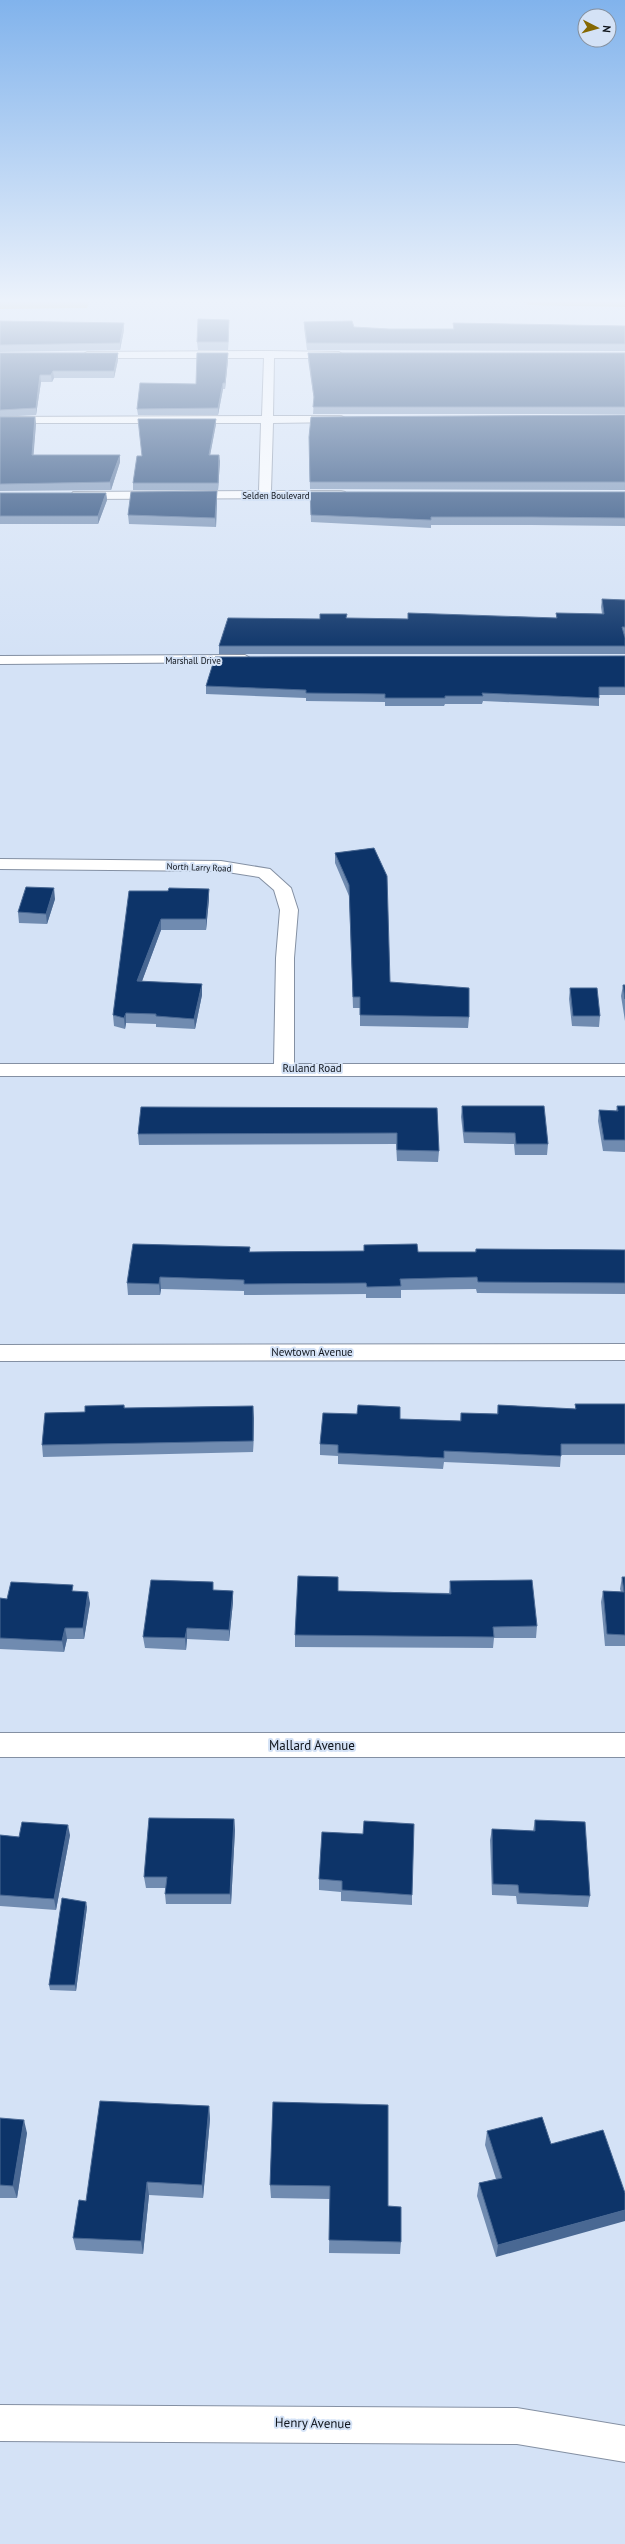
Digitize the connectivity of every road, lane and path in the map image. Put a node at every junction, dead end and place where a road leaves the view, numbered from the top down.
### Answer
1 (267, 419) junction
2 (354, 419) edge
3 (0, 420) edge
4 (353, 494) edge
5 (62, 495) edge
6 (265, 495) junction
7 (261, 659) edge
8 (0, 660) edge
9 (0, 864) edge
10 (284, 1068) junction
11 (0, 1070) edge
12 (625, 1070) edge
13 (625, 1352) edge
14 (0, 1353) edge
15 (0, 1745) edge
16 (625, 1745) edge
17 (0, 2423) edge
18 (625, 2444) edge

1 - 2 street
1 - 3 street
1 - 6 street
4 - 6 street, Selden Boulevard
5 - 6 street, Selden Boulevard
7 - 8 street, Marshall Drive
9 - 10 street, North Larry Road
10 - 11 street, Ruland Road
10 - 12 street, Ruland Road
13 - 14 street, Newtown Avenue
15 - 16 street, Mallard Avenue
17 - 18 street, Henry Avenue

